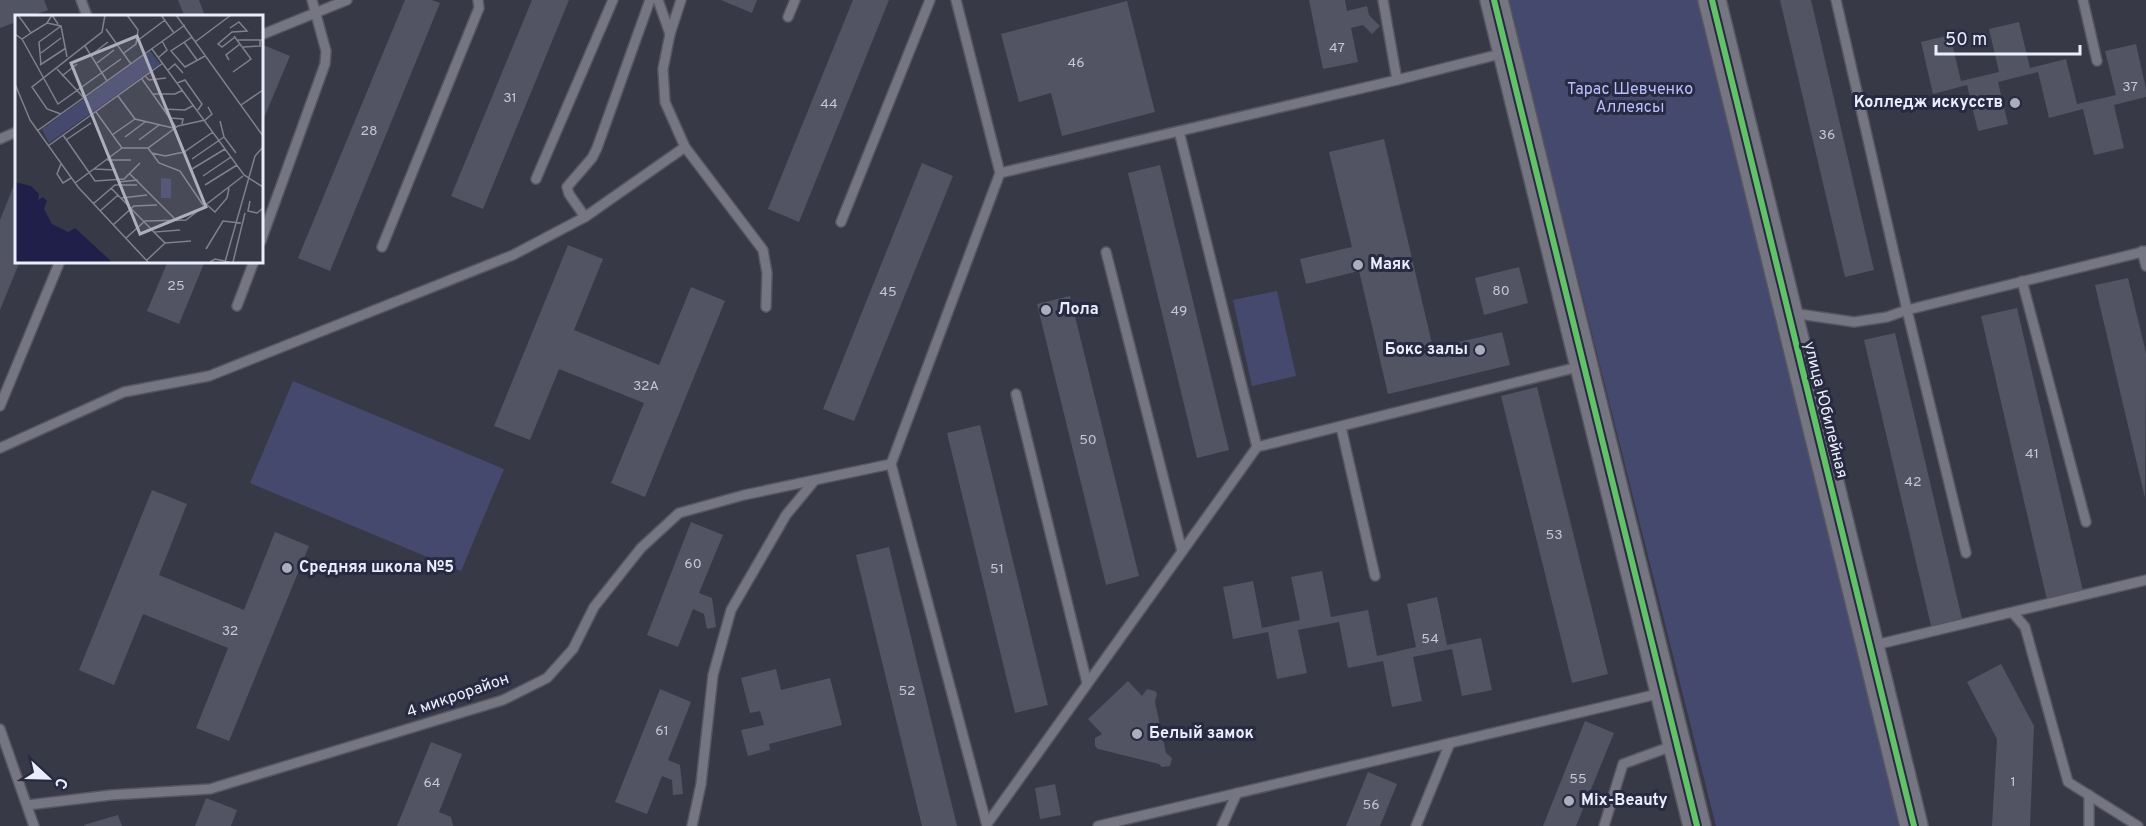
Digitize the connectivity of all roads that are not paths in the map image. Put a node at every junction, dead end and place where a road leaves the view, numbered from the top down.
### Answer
1 (81, 0) edge
2 (312, 0) edge
3 (347, 0) edge
4 (478, 0) edge
5 (613, 0) edge
6 (650, 0) edge
7 (658, 0) edge
8 (681, 0) edge
9 (795, 0) edge
10 (930, 0) edge
11 (956, 0) edge
12 (1383, 0) edge
13 (1494, 0) edge
14 (1712, 0) edge
15 (1836, 0) edge
16 (2083, 0) edge
17 (317, 13) junction
18 (87, 15) edge
19 (788, 17) dead end
20 (670, 34) junction
21 (262, 35) edge
22 (1507, 52) junction
23 (2097, 61) dead end
24 (1397, 80) junction
25 (1179, 131) junction
26 (15, 132) edge
27 (0, 139) edge
28 (685, 147) junction
29 (1000, 173) junction
30 (536, 179) dead end
31 (585, 217) junction
32 (841, 222) dead end
33 (262, 238) edge
34 (382, 247) dead end
35 (2144, 251) edge
36 (1106, 252) dead end
37 (60, 262) edge
38 (254, 262) edge
39 (2146, 266) edge
40 (2022, 281) junction
41 (237, 306) dead end
42 (766, 307) dead end
43 (1907, 310) junction
44 (1787, 312) junction
45 (1584, 366) junction
46 (1016, 394) dead end
47 (0, 406) edge
48 (1341, 427) junction
49 (1257, 447) junction
50 (0, 448) edge
51 (891, 464) junction
52 (815, 480) junction
53 (2086, 522) dead end
54 (1182, 550) junction
55 (1966, 553) dead end
56 (1375, 576) dead end
57 (2146, 580) edge
58 (2013, 613) junction
59 (1870, 647) junction
60 (1088, 683) junction
61 (1664, 692) junction
62 (0, 729) edge
63 (1450, 743) junction
64 (1677, 744) junction
65 (1237, 793) junction
66 (2089, 795) junction
67 (28, 805) junction
68 (1114, 824) edge
69 (987, 825) edge
70 (34, 826) edge
71 (692, 826) edge
72 (1098, 826) edge
73 (1222, 826) edge
74 (1416, 826) edge
75 (1604, 826) edge
76 (1697, 826) edge
77 (1914, 826) edge
78 (2089, 826) edge
79 (2138, 826) edge

1 - 18 lane
2 - 17 lane
3 - 17 lane
4 - 34 lane
5 - 30 lane
6 - 31 lane
7 - 20 lane
8 - 20 lane
9 - 19 lane
10 - 32 lane
11 - 29 lane
12 - 24 lane
13 - 22 street
14 - 44 street, улица Юбилейная
15 - 43 lane
16 - 23 lane
17 - 21 lane
17 - 33 lane
20 - 28 lane
22 - 24 lane
22 - 45 street
24 - 25 lane
25 - 29 lane
25 - 49 lane
26 - 27 lane
28 - 31 lane
28 - 42 lane
29 - 51 lane
31 - 50 lane
35 - 39 lane
35 - 40 lane
36 - 54 lane
37 - 47 lane
38 - 41 lane
40 - 43 lane
40 - 53 lane
43 - 44 lane
43 - 55 lane
44 - 59 street, улица Юбилейная
45 - 48 lane
45 - 61 street
46 - 60 lane
48 - 49 lane
48 - 56 lane
49 - 54 lane
51 - 52 lane, 4 микрорайон
51 - 69 lane
52 - 67 lane, 4 микрорайон
52 - 71 lane
54 - 60 lane
57 - 58 lane
58 - 59 lane
58 - 66 lane
59 - 77 street, улица Юбилейная
60 - 69 lane
61 - 63 lane
61 - 64 street
62 - 67 lane
63 - 65 lane
63 - 74 lane
64 - 75 lane
64 - 76 street
65 - 68 lane
65 - 73 lane
66 - 78 lane
66 - 79 lane
67 - 70 lane
68 - 72 lane

